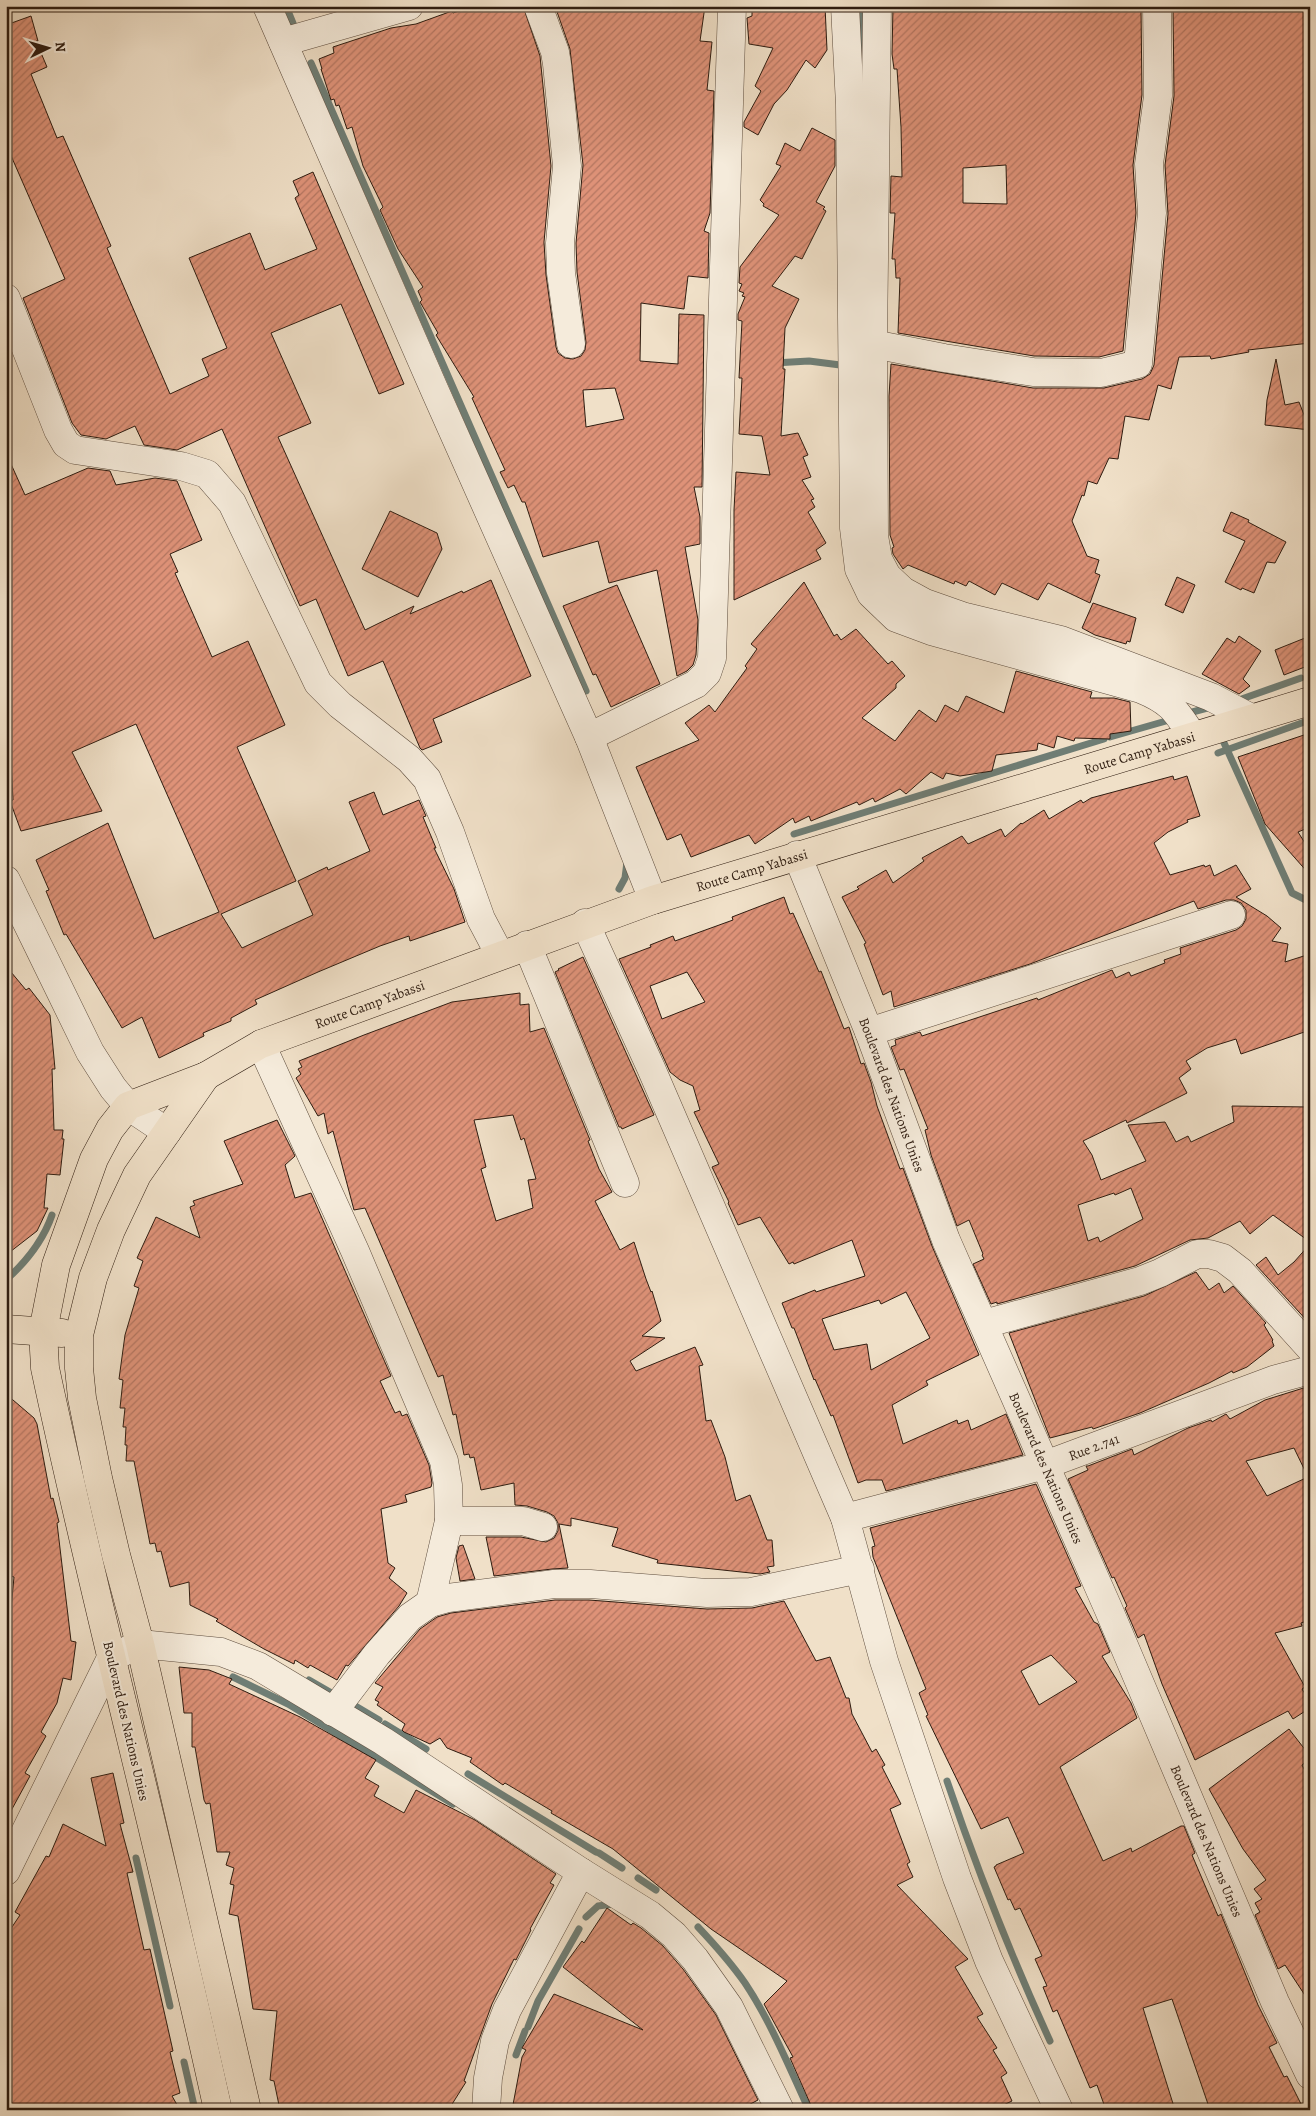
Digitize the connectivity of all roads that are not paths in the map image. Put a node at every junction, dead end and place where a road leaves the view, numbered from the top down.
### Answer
1 (267, 6) edge
2 (409, 6) edge
3 (538, 6) edge
4 (732, 6) edge
5 (845, 6) edge
6 (876, 6) edge
7 (1157, 6) edge
8 (282, 42) junction
9 (6, 298) edge
10 (571, 344) dead end
11 (873, 344) junction
12 (1310, 701) edge
13 (1243, 721) junction
14 (1197, 734) junction
15 (589, 737) junction
16 (797, 855) junction
17 (6, 880) edge
18 (653, 900) junction
19 (1231, 915) dead end
20 (585, 924) junction
21 (527, 945) junction
22 (500, 955) junction
23 (868, 1032) junction
24 (261, 1044) junction
25 (206, 1076) junction
26 (128, 1106) junction
27 (167, 1132) junction
28 (625, 1183) dead end
29 (984, 1324) junction
30 (6, 1329) edge
31 (43, 1331) junction
32 (79, 1335) junction
33 (1310, 1348) edge
34 (1310, 1370) edge
35 (1045, 1465) junction
36 (845, 1518) junction
37 (449, 1521) junction
38 (543, 1527) dead end
39 (860, 1569) junction
40 (430, 1603) junction
41 (140, 1644) junction
42 (111, 1658) junction
43 (333, 1712) junction
44 (186, 1850) junction
45 (159, 1858) junction
46 (6, 1870) edge
47 (581, 1872) junction
48 (1310, 2075) edge
49 (218, 2110) edge
50 (248, 2110) edge
51 (486, 2110) edge
52 (780, 2110) edge
53 (1059, 2110) edge

1 - 8 street
2 - 8 street
3 - 10 street
4 - 15 street
5 - 14 street
6 - 11 street
7 - 11 street
8 - 15 street
9 - 22 street
11 - 13 street
12 - 13 main road, Route Camp Yabassi
13 - 14 main road, Route Camp Yabassi
14 - 16 main road, Route Camp Yabassi
15 - 18 street
16 - 18 main road, Route Camp Yabassi
16 - 23 street, Boulevard des Nations Unies
17 - 26 street
18 - 20 main road, Route Camp Yabassi
19 - 23 street
20 - 21 main road, Route Camp Yabassi
20 - 36 street
21 - 22 main road, Route Camp Yabassi
21 - 28 street
22 - 24 main road, Route Camp Yabassi
23 - 29 street, Boulevard des Nations Unies
24 - 25 main road, Route Camp Yabassi
24 - 37 street
25 - 26 main road, Route Camp Yabassi
25 - 27 main road
26 - 27 street
26 - 31 main road, Boulevard des Nations Unies
27 - 32 main road
29 - 33 street
29 - 35 street, Boulevard des Nations Unies
30 - 31 main road
31 - 32 main road
31 - 42 main road, Boulevard des Nations Unies
32 - 41 main road
34 - 35 street, Rue 2.741
35 - 36 street, Rue 2.741
35 - 48 street, Boulevard des Nations Unies
36 - 39 street
37 - 38 street
37 - 40 street
39 - 40 street
39 - 53 street
40 - 43 street
41 - 42 street
41 - 43 street
41 - 44 main road
42 - 45 main road, Boulevard des Nations Unies
42 - 46 street
43 - 47 street
44 - 45 main road
44 - 50 main road
45 - 49 main road, Boulevard des Nations Unies
47 - 51 street
47 - 52 street

